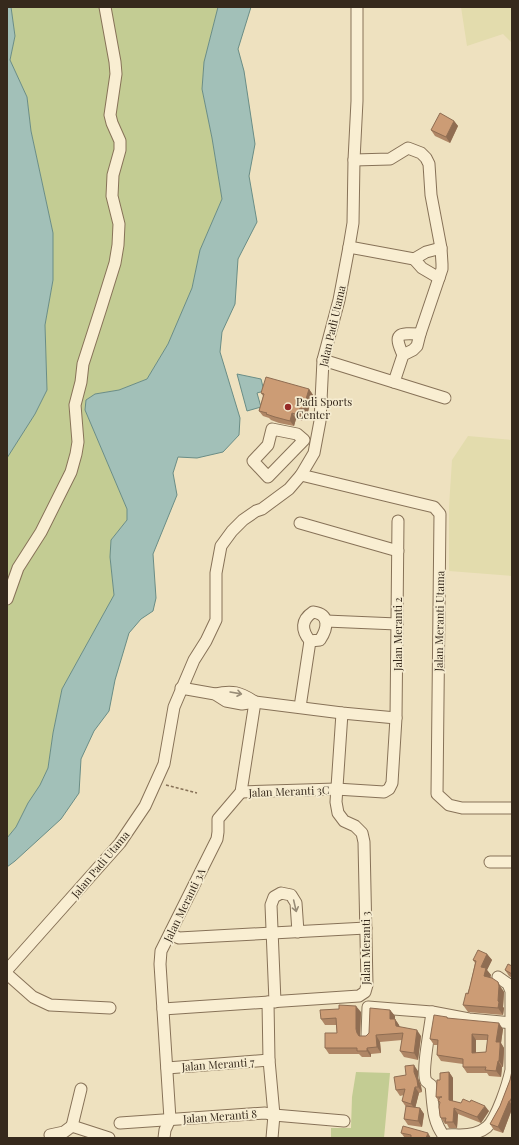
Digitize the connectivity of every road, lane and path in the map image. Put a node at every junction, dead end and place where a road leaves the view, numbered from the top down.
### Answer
1 (104, 7) edge
2 (357, 7) edge
3 (354, 160) junction
4 (349, 247) junction
5 (441, 248) junction
6 (414, 259) junction
7 (439, 278) junction
8 (420, 334) junction
9 (403, 355) junction
10 (323, 360) junction
11 (394, 382) junction
12 (444, 398) dead end
13 (299, 445) junction
14 (314, 453) junction
15 (301, 475) junction
16 (398, 521) dead end
17 (300, 523) dead end
18 (398, 551) junction
19 (7, 599) edge
20 (326, 620) junction
21 (397, 624) junction
22 (310, 641) junction
23 (181, 688) junction
24 (255, 702) junction
25 (300, 708) junction
26 (342, 713) junction
27 (396, 718) junction
28 (156, 782) junction
29 (336, 789) junction
30 (241, 792) junction
31 (197, 793) dead end
32 (512, 808) edge
33 (490, 862) dead end
34 (512, 862) edge
35 (366, 928) junction
36 (298, 932) junction
37 (272, 933) junction
38 (170, 934) junction
39 (7, 970) edge
40 (7, 974) edge
41 (498, 977) dead end
42 (271, 1002) junction
43 (110, 1008) dead end
44 (163, 1009) junction
45 (432, 1012) junction
46 (512, 1023) edge
47 (367, 1036) edge
48 (269, 1060) junction
49 (167, 1068) junction
50 (80, 1089) dead end
51 (274, 1115) junction
52 (170, 1119) junction
53 (344, 1121) dead end
54 (120, 1123) dead end
55 (72, 1126) junction
56 (50, 1135) dead end
57 (443, 1137) edge
58 (109, 1138) edge
59 (164, 1138) edge
60 (272, 1138) edge

1 - 19 street
2 - 3 street, Jalan Padi Utama
3 - 4 street, Jalan Padi Utama
3 - 5 street
4 - 6 street
4 - 10 street, Jalan Padi Utama
5 - 6 street
5 - 7 street
6 - 7 street
7 - 8 street
8 - 9 street
8 - 9 street
9 - 11 street
10 - 11 street
10 - 14 street, Jalan Padi Utama
11 - 12 street
13 - 13 street
13 - 14 street
14 - 15 street, Jalan Padi Utama
15 - 23 street, Jalan Padi Utama
15 - 32 street, Jalan Meranti Utama
16 - 18 street, Jalan Meranti 2
17 - 18 street
18 - 21 street, Jalan Meranti 2
20 - 21 street
20 - 22 street
20 - 22 street
21 - 27 street, Jalan Meranti 2
22 - 25 street
23 - 24 street
23 - 28 street, Jalan Padi Utama
24 - 25 street
24 - 30 street
25 - 26 street
26 - 27 street
26 - 29 street, Jalan Meranti 3
27 - 29 street, Jalan Meranti 2
28 - 31 path
28 - 39 street, Jalan Padi Utama
29 - 30 street, Jalan Meranti 3C
29 - 35 street, Jalan Meranti 3
30 - 38 street, Jalan Meranti 3A
33 - 34 street
35 - 36 street
35 - 42 street, Jalan Meranti 3
36 - 37 street
37 -> 36 street
37 - 38 street
37 - 42 street
38 - 44 street, Jalan Meranti 3A
40 - 43 street
41 - 46 street
42 - 44 street, Jalan Meranti 3
42 - 48 street
44 - 49 street, Jalan Meranti 3A
45 - 46 street
45 - 47 street
45 - 57 street
46 - 57 street
48 - 49 street, Jalan Meranti 7
48 - 51 street
49 - 52 street, Jalan Meranti 3A
50 - 55 street
51 - 52 street, Jalan Meranti 8
51 - 53 street, Jalan Meranti 8
51 - 60 street
52 - 54 street, Jalan Meranti 8
52 - 59 street
55 - 56 street
55 - 58 street

